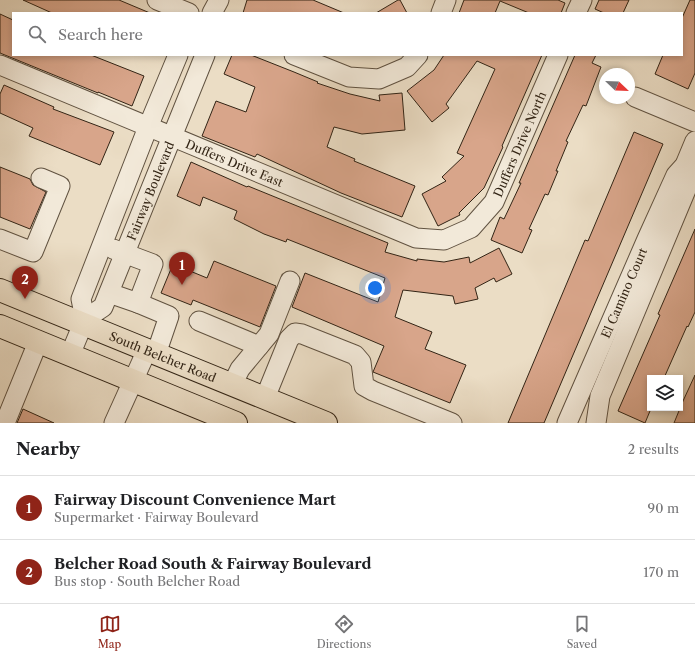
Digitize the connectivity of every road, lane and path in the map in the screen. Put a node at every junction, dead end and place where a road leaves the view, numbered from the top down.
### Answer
1 (158, 0) edge
2 (204, 0) edge
3 (219, 0) edge
4 (446, 0) edge
5 (582, 0) edge
6 (187, 12) edge
7 (206, 12) edge
8 (213, 12) edge
9 (441, 12) edge
10 (576, 12) edge
11 (178, 56) edge
12 (205, 56) edge
13 (296, 56) edge
14 (558, 56) edge
15 (412, 61) edge
16 (0, 65) edge
17 (635, 96) dead end
18 (695, 122) edge
19 (148, 127) junction
20 (172, 137) junction
21 (695, 141) edge
22 (685, 165) junction
23 (41, 178) dead end
24 (471, 228) joint
25 (0, 239) edge
26 (102, 245) junction
27 (125, 254) junction
28 (290, 280) dead end
29 (0, 290) edge
30 (109, 293) junction
31 (138, 303) junction
32 (199, 321) dead end
33 (84, 322) junction
34 (0, 326) edge
35 (38, 342) junction
36 (259, 346) junction
37 (151, 352) junction
38 (70, 355) junction
39 (133, 381) junction
40 (232, 385) junction
41 (265, 398) junction
42 (6, 423) edge
43 (114, 423) edge
44 (236, 423) edge
45 (326, 423) edge
46 (452, 423) edge
47 (567, 423) edge
48 (596, 423) edge

1 - 6 street
2 - 7 street
3 - 8 street
4 - 9 street
5 - 10 street
11 - 19 street, Fairway Boulevard
12 - 20 street, Fairway Boulevard
13 - 15 street
14 - 24 street, Duffers Drive North
16 - 19 street, Duffers Drive East
17 - 18 street
19 - 20 street, Duffers Drive East
19 - 26 street, Fairway Boulevard
20 - 24 street, Duffers Drive East
20 - 27 street, Fairway Boulevard
21 - 22 street, El Camino Court
22 - 47 street, El Camino Court
22 - 48 street, El Camino Court
23 - 25 street
26 - 27 street
26 - 33 street, Fairway Boulevard
27 - 30 street, Fairway Boulevard
27 - 31 street
28 - 36 street
29 - 33 main road, South Belcher Road
30 - 31 street
30 - 33 street, Fairway Boulevard
31 - 37 street
32 - 36 street
33 - 37 main road, South Belcher Road
33 - 38 street
34 - 35 main road
35 - 38 main road
35 - 42 street
36 - 40 street
37 - 39 street
37 - 40 main road, South Belcher Road
38 - 39 main road
39 - 43 street
39 - 44 main road
40 - 41 main road, South Belcher Road
41 - 45 main road, South Belcher Road
41 - 46 street

